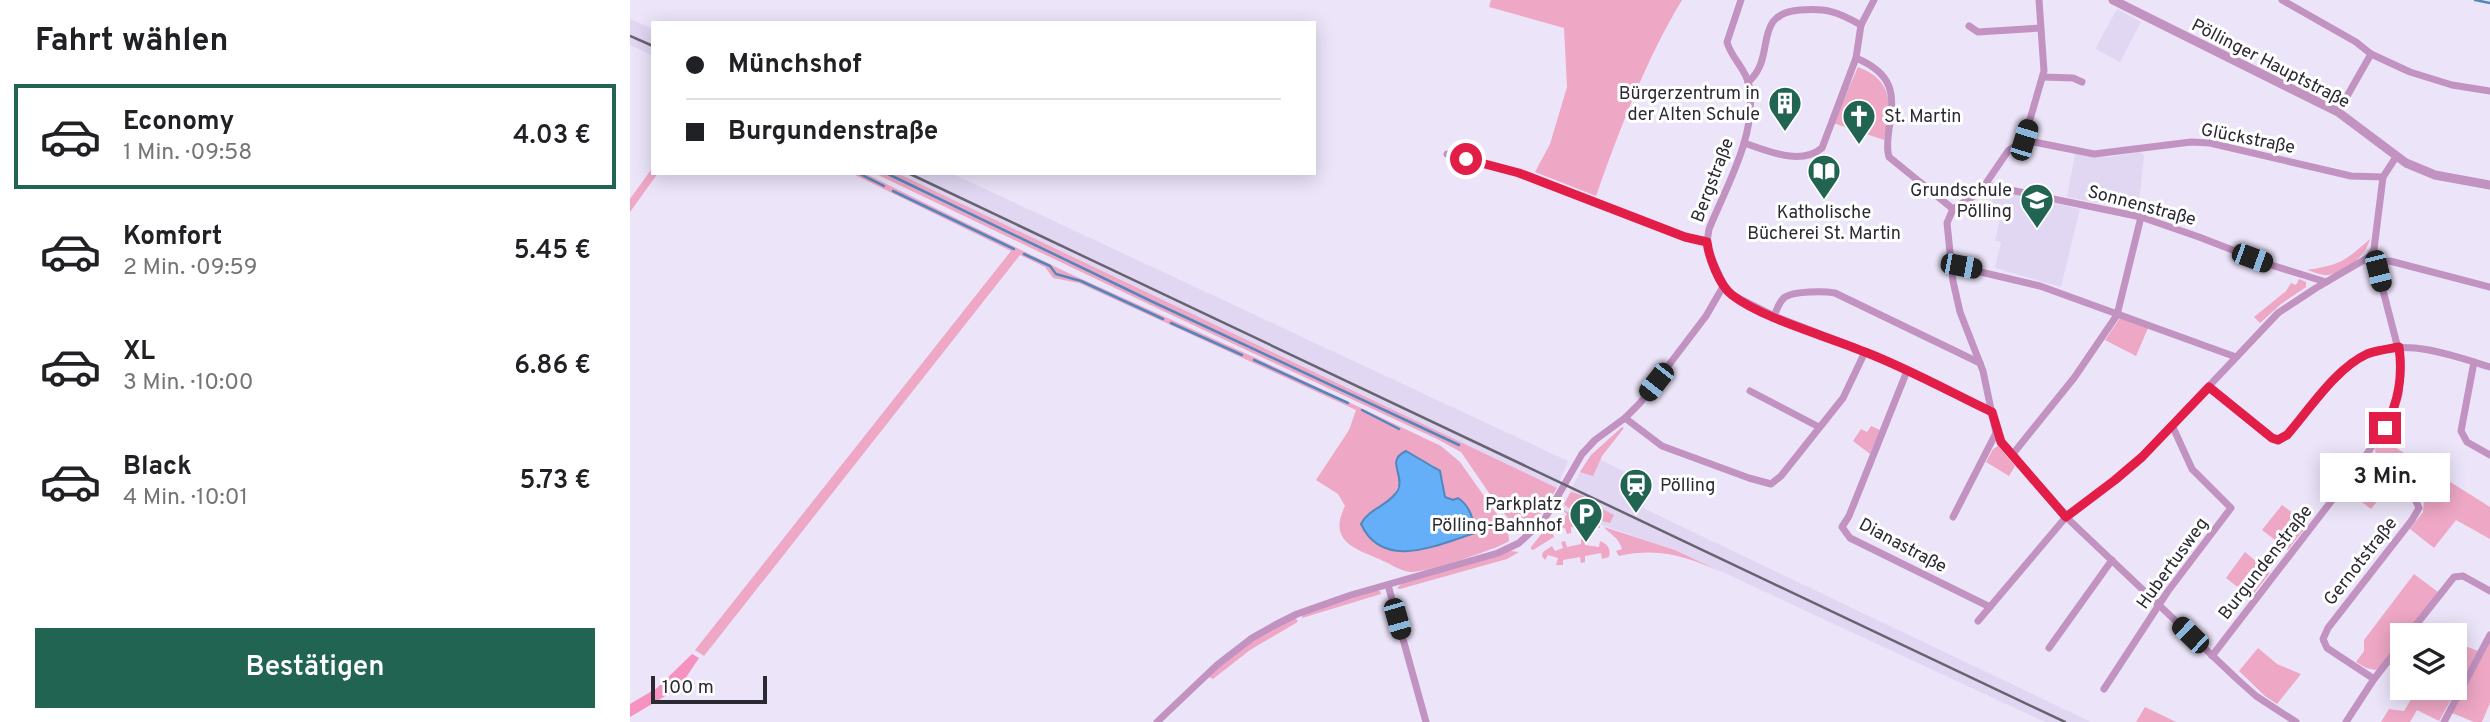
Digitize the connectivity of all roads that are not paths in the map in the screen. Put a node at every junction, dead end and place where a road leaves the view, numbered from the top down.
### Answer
1 (1741, 0) edge
2 (1874, 0) edge
3 (2039, 0) edge
4 (2113, 0) edge
5 (2282, 0) edge
6 (1861, 24) junction
7 (1969, 26) dead end
8 (2040, 28) junction
9 (2371, 54) junction
10 (1856, 58) junction
11 (2043, 77) junction
12 (1748, 82) junction
13 (2082, 82) dead end
14 (2490, 91) edge
15 (2338, 112) junction
16 (2024, 140) junction
17 (1744, 143) junction
18 (1447, 154) dead end
19 (2396, 157) junction
20 (2383, 177) junction
21 (1986, 185) junction
22 (2490, 185) edge
23 (1953, 209) junction
24 (2141, 217) junction
25 (1707, 242) junction
26 (2372, 260) junction
27 (1951, 265) junction
28 (2326, 282) junction
29 (1724, 285) junction
30 (2490, 286) edge
31 (2117, 315) junction
32 (1774, 316) junction
33 (2399, 347) junction
34 (1865, 352) junction
35 (2236, 357) junction
36 (2474, 362) junction
37 (1980, 363) junction
38 (2490, 367) edge
39 (1907, 371) junction
40 (2209, 387) junction
41 (1750, 391) dead end
42 (1992, 412) junction
43 (1625, 418) junction
44 (2172, 425) junction
45 (1819, 427) junction
46 (1996, 433) junction
47 (2012, 455) junction
48 (2490, 456) edge
49 (2364, 460) junction
50 (1953, 517) dead end
51 (2066, 517) junction
52 (2112, 561) junction
53 (1388, 585) junction
54 (2490, 591) edge
55 (2159, 605) junction
56 (1990, 607) junction
57 (1978, 621) dead end
58 (2418, 623) edge
59 (2490, 635) edge
60 (2049, 648) dead end
61 (2212, 656) junction
62 (2390, 659) edge
63 (2374, 679) junction
64 (2104, 689) dead end
65 (1157, 722) edge
66 (1426, 722) edge
67 (2296, 722) edge
68 (2346, 722) edge
69 (2444, 722) edge

1 - 12 street, Bergstraße
2 - 6 street
3 - 8 street
4 - 15 street, Pöllinger Hauptstraße
5 - 9 street
6 - 10 street
6 - 12 street
7 - 8 street
8 - 11 street
9 - 14 street
9 - 15 street
10 - 17 street
10 - 23 street
11 - 13 street
11 - 16 street
12 - 17 street, Bergstraße
15 - 19 street, Pöllinger Hauptstraße
16 - 20 street, Glückstraße
16 - 21 street
17 - 25 street, Bergstraße
18 - 25 street
19 - 20 street
19 - 22 street, Pöllinger Hauptstraße
20 - 26 street
21 - 23 street
21 - 24 street, Sonnenstraße
23 - 27 street
24 - 28 street, Sonnenstraße
24 - 31 street
25 - 29 street, Bergstraße
26 - 28 street
26 - 30 street
26 - 33 street, Burgundenstraße
27 - 31 street
27 - 37 street
28 - 35 street
29 - 32 street
29 - 43 street
31 - 35 street
31 - 47 street
32 - 34 street
32 - 37 street
33 - 36 street
33 - 40 street
33 - 49 street, Burgundenstraße
34 - 39 street
34 - 45 street
35 - 40 street
36 - 38 street
36 - 48 street
37 - 42 street
39 - 42 street
39 - 56 street, Dianastraße
40 - 44 street
41 - 45 street
42 - 46 street
43 - 45 street
43 - 53 street
44 - 51 street
44 - 55 street, Hubertusweg
46 - 47 street
46 - 50 street
47 - 51 street
49 - 61 street, Burgundenstraße
49 - 63 street, Gernotstraße
51 - 52 street
51 - 56 street
52 - 55 street
52 - 60 street
53 - 65 street
53 - 66 street
54 - 58 street
55 - 61 street
55 - 64 street, Hubertusweg
56 - 57 street
59 - 69 street
61 - 67 street
62 - 63 street
63 - 68 street

